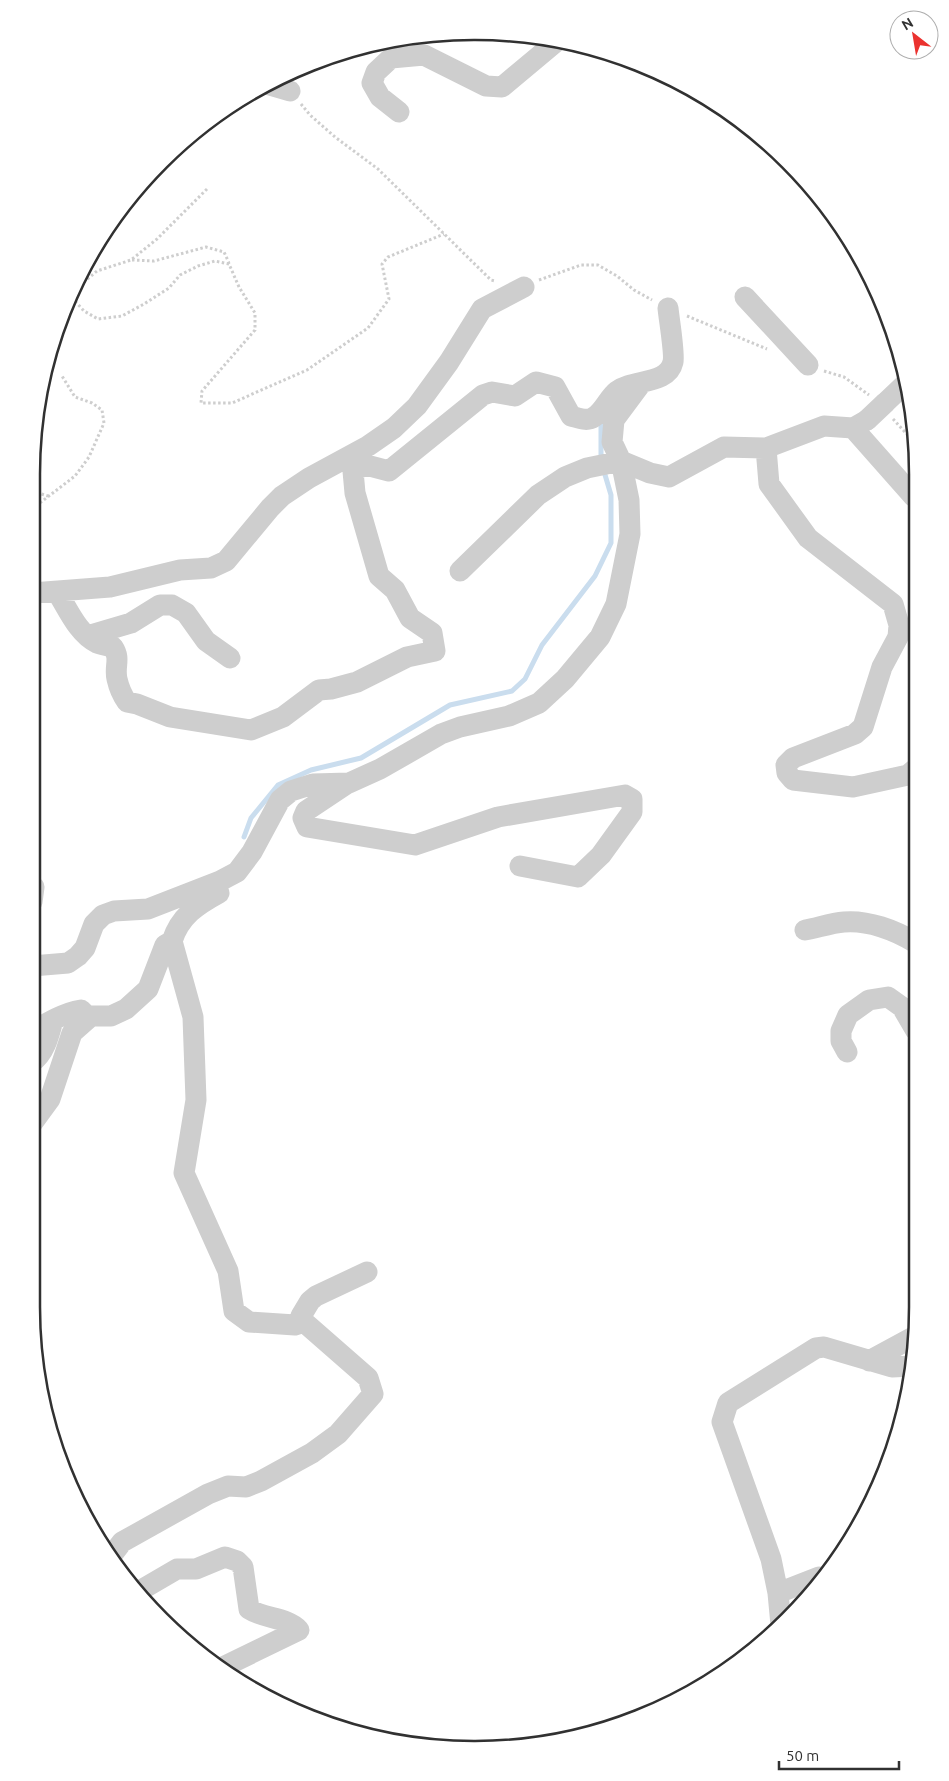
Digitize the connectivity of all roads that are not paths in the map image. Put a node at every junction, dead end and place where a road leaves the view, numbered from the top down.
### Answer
1 (550, 47) edge
2 (277, 87) edge
3 (290, 91) road end
4 (399, 112) dead end
5 (524, 287) road end
6 (745, 297) dead end
7 (668, 308) road end
8 (808, 366) road end
9 (646, 380) junction
10 (901, 388) edge
11 (860, 424) junction
12 (766, 448) junction
13 (616, 462) junction
14 (909, 490) edge
15 (460, 571) dead end
16 (57, 592) junction
17 (40, 593) edge
18 (87, 636) junction
19 (230, 658) dead end
20 (909, 774) edge
21 (348, 783) junction
22 (520, 866) dead end
23 (237, 872) junction
24 (805, 930) dead end
25 (909, 939) edge
26 (172, 941) junction
27 (40, 965) edge
28 (89, 1018) junction
29 (909, 1019) edge
30 (53, 1020) junction
31 (40, 1027) edge
32 (847, 1052) dead end
33 (40, 1053) edge
34 (40, 1113) edge
35 (367, 1272) dead end
36 (304, 1322) junction
37 (907, 1340) edge
38 (869, 1361) junction
39 (905, 1366) edge
40 (117, 1549) edge
41 (813, 1579) edge
42 (144, 1588) edge
43 (778, 1593) junction
44 (780, 1616) edge
45 (228, 1664) edge

1 - 4 lane
2 - 3 lane
5 - 16 lane
6 - 8 lane
7 - 9 lane
9 - 13 lane
9 - 18 lane
10 - 11 lane, bridge
11 - 12 lane
11 - 14 lane
12 - 13 lane
12 - 20 lane
13 - 15 lane
13 - 21 lane
16 - 17 lane
16 - 18 lane
18 - 19 lane
21 - 22 lane
21 - 23 lane
23 - 26 lane
23 - 27 lane
24 - 25 lane
26 - 28 lane
26 - 36 lane
28 - 30 lane
28 - 34 lane
29 - 32 lane
30 - 31 lane
30 - 33 lane
35 - 36 lane
36 - 40 lane
37 - 38 lane
38 - 39 lane
38 - 43 lane
41 - 43 lane
42 - 45 lane
43 - 44 lane

